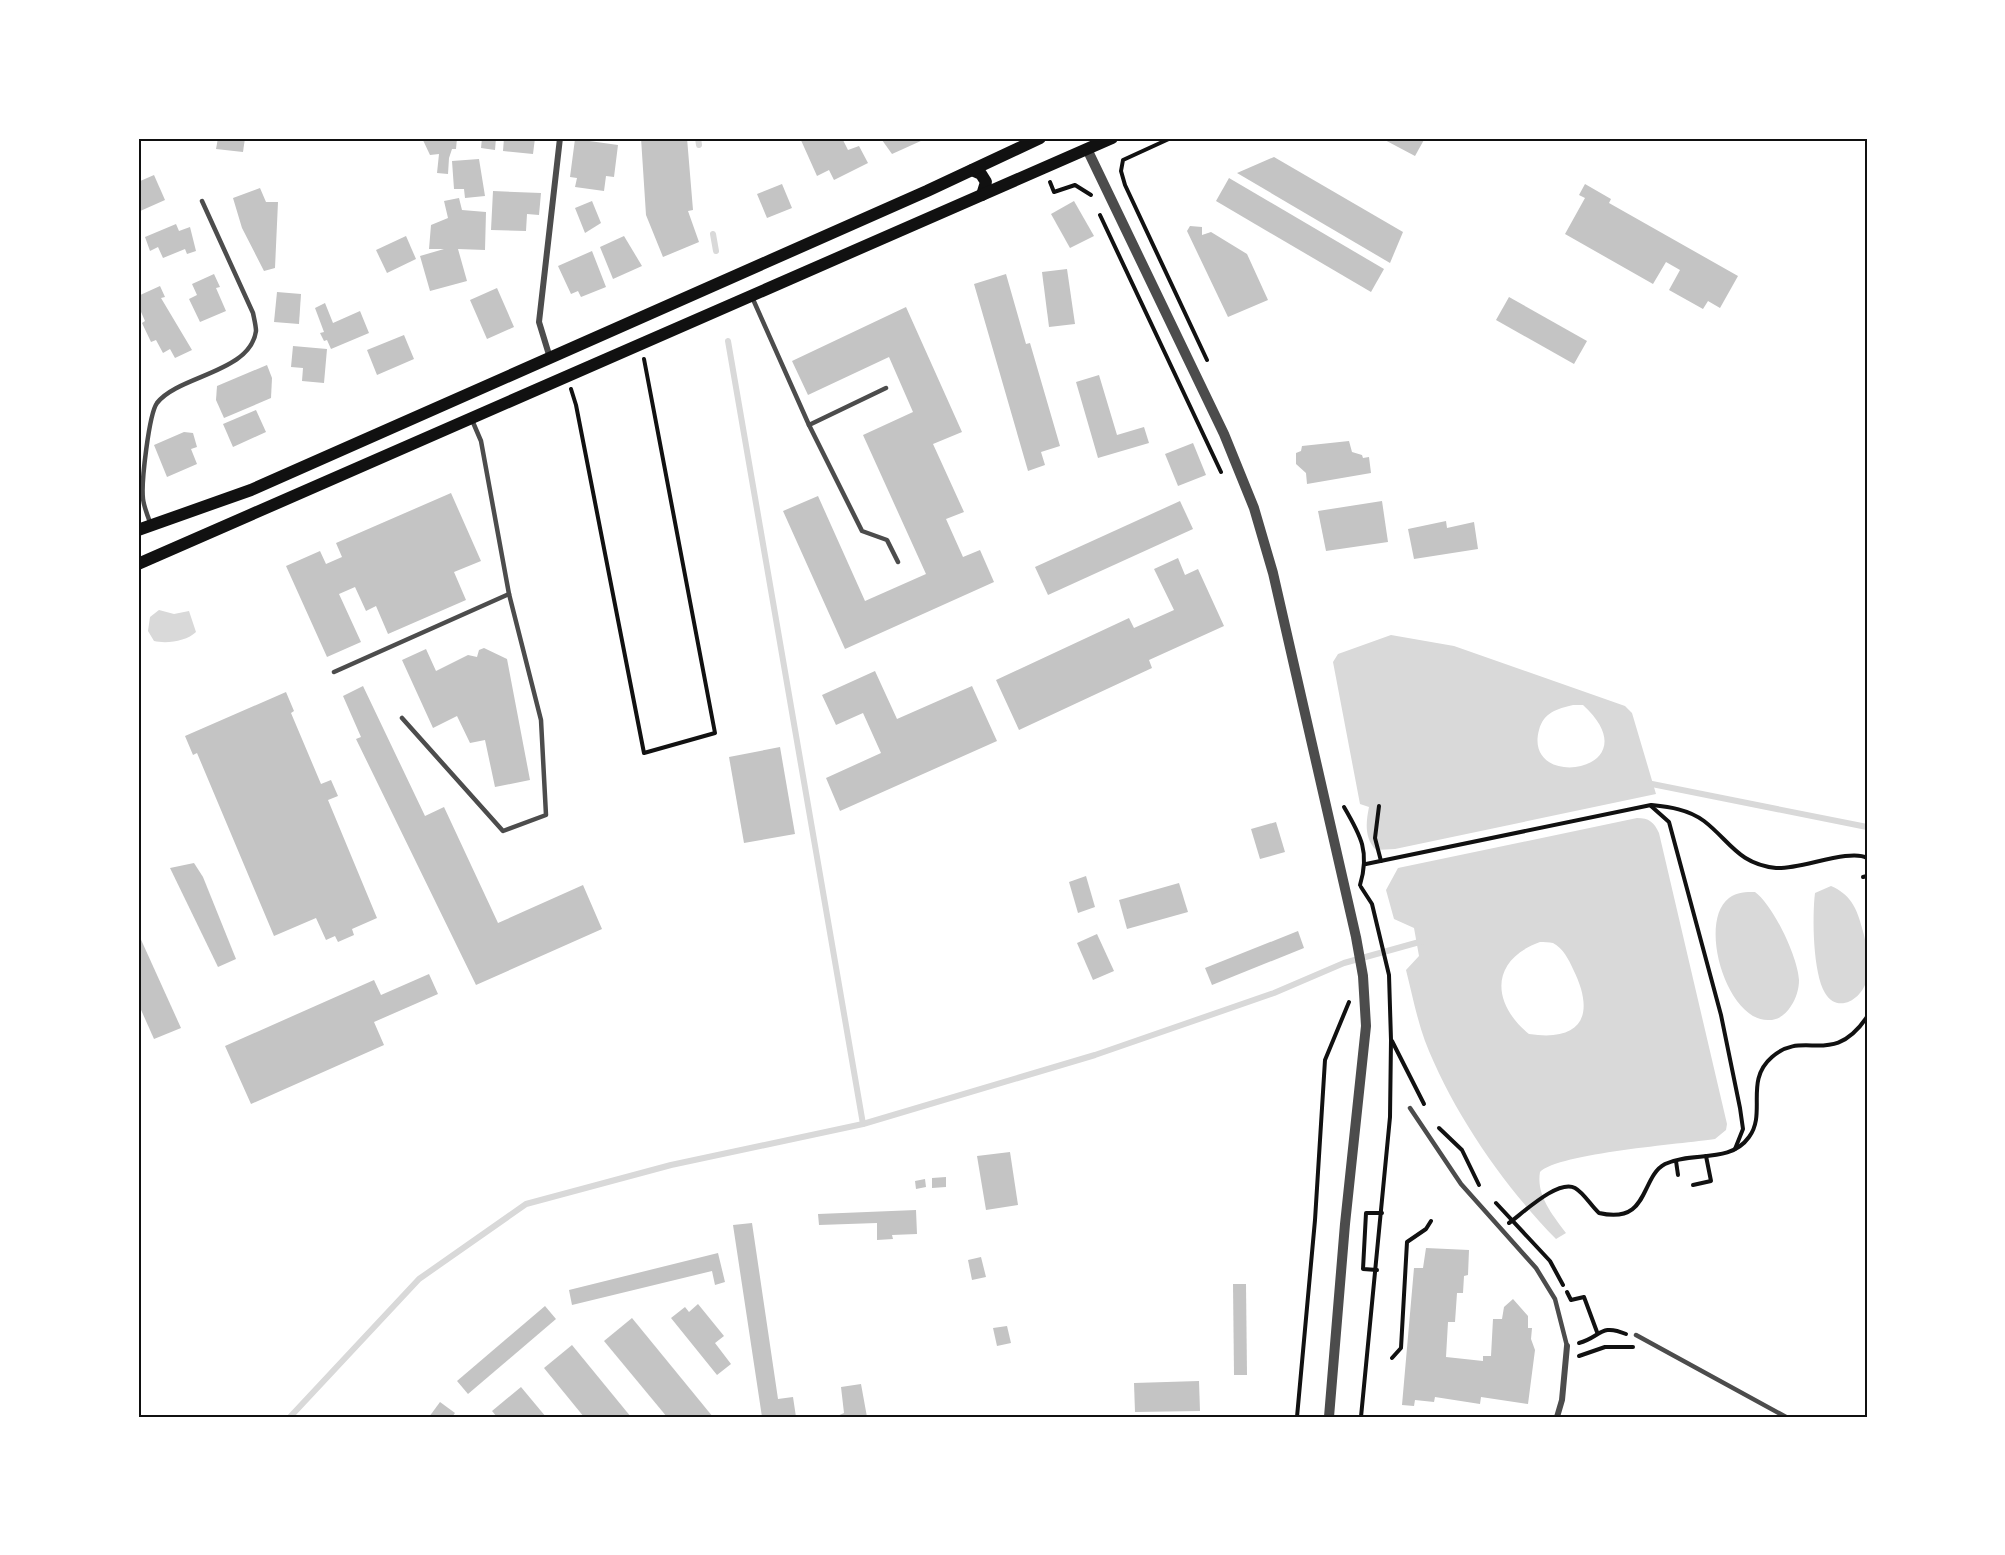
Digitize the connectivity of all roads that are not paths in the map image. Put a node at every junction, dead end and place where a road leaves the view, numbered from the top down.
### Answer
1 (560, 138) edge
2 (1040, 138) edge
3 (1112, 138) edge
4 (1084, 143) edge
5 (972, 170) junction
6 (982, 195) junction
7 (202, 201) dead end
8 (751, 295) junction
9 (550, 358) junction
10 (886, 388) dead end
11 (471, 418) junction
12 (809, 425) junction
13 (151, 525) junction
14 (138, 530) edge
15 (898, 562) dead end
16 (138, 564) edge
17 (509, 594) junction
18 (334, 672) dead end
19 (402, 718) dead end
20 (1410, 1108) dead end
21 (1636, 1335) road end
22 (1567, 1346) joint
23 (1329, 1417) edge
24 (1557, 1417) edge
25 (1786, 1417) edge

1 - 9 street
2 - 5 main road
3 - 4 main road
4 - 6 main road
4 - 23 street
5 - 6 main road
5 - 9 main road
6 - 8 main road
7 - 13 lane
8 - 11 main road
8 - 12 lane
9 - 13 main road
10 - 12 lane
11 - 16 main road
11 - 17 lane
12 - 15 lane
13 - 14 main road
17 - 18 lane
17 - 19 lane
20 - 22 lane
21 - 25 lane
22 - 24 street

